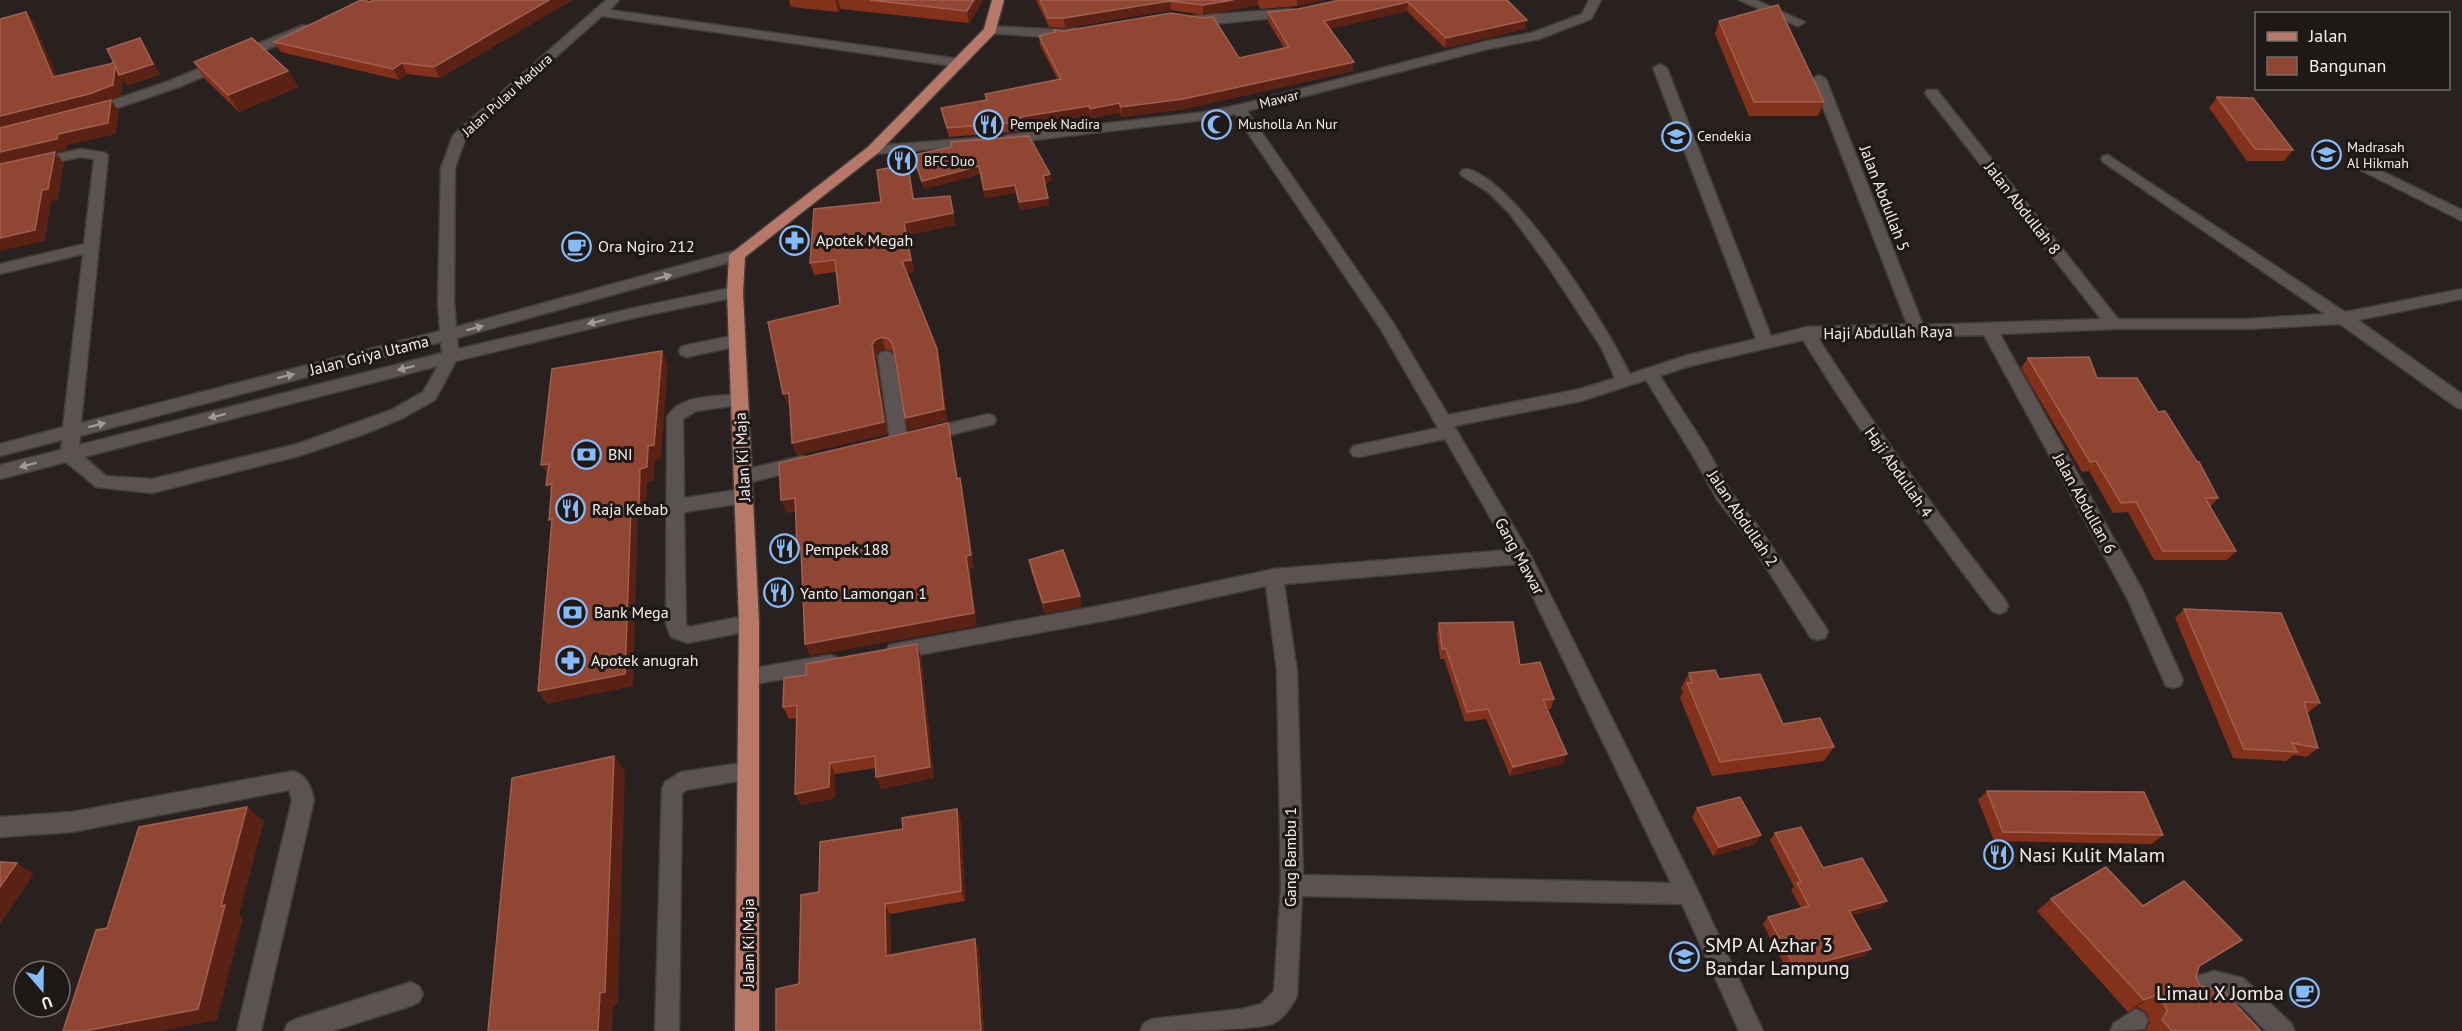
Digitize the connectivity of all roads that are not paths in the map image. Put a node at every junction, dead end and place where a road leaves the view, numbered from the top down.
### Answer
1 (613, 0) edge
2 (998, 0) edge
3 (1595, 0) edge
4 (1744, 0) edge
5 (1309, 10) edge
6 (600, 12) junction
7 (1182, 18) edge
8 (1799, 22) dead end
9 (316, 24) edge
10 (990, 30) junction
11 (1089, 30) edge
12 (960, 63) junction
13 (1660, 68) dead end
14 (1819, 79) dead end
15 (1932, 93) dead end
16 (1239, 109) junction
17 (80, 115) edge
18 (873, 150) junction
19 (2108, 159) dead end
20 (2365, 167) dead end
21 (0, 171) edge
22 (1467, 173) dead end
23 (2462, 216) edge
24 (91, 247) junction
25 (737, 255) junction
26 (0, 269) edge
27 (735, 292) junction
28 (2462, 294) edge
29 (2343, 318) junction
30 (2114, 324) junction
31 (1917, 329) junction
32 (1989, 329) junction
33 (1808, 333) junction
34 (448, 335) junction
35 (737, 341) junction
36 (1766, 344) junction
37 (687, 351) dead end
38 (450, 357) junction
39 (886, 357) dead end
40 (1650, 373) junction
41 (1625, 381) junction
42 (739, 400) junction
43 (2462, 403) edge
44 (988, 420) dead end
45 (1447, 427) junction
46 (72, 432) junction
47 (0, 450) edge
48 (1359, 451) dead end
49 (69, 454) junction
50 (821, 459) edge
51 (0, 472) edge
52 (743, 477) junction
53 (743, 496) junction
54 (676, 506) junction
55 (1522, 556) junction
56 (1274, 577) junction
57 (1999, 606) dead end
58 (749, 623) junction
59 (1818, 632) dead end
60 (874, 655) edge
61 (851, 659) edge
62 (749, 677) junction
63 (2173, 680) dead end
64 (749, 771) junction
65 (0, 827) edge
66 (1292, 885) junction
67 (1688, 894) junction
68 (2192, 988) edge
69 (411, 994) dead end
70 (249, 1031) edge
71 (296, 1031) edge
72 (667, 1031) edge
73 (747, 1031) edge
74 (1152, 1031) edge
75 (1751, 1031) edge
76 (2283, 1031) edge

1 - 6 street, Jalan Pulau Madura
2 - 10 main road
3 - 16 street, Mawar
4 - 8 street
5 - 7 street
6 - 12 street
6 - 34 street, Jalan Pulau Madura
9 - 17 street
10 - 11 street
10 - 12 main road
12 - 18 main road
13 - 36 street
14 - 31 street, Jalan Abdullah 5
15 - 30 street, Jalan Abdullah 8
16 - 18 street, Mawar
16 - 45 street, Gang Mawar
18 - 25 main road
19 - 29 street
20 - 23 street
21 - 24 street
22 - 41 street
24 - 26 street
24 - 46 street
25 - 27 main road, Jalan Ki Maja
34 -> 25 street, Jalan Griya Utama
27 - 35 main road, Jalan Ki Maja
27 -> 38 street, Jalan Griya Utama
28 - 29 street, Haji Abdullah Raya
29 - 30 street, Haji Abdullah Raya
29 - 43 street
30 - 32 street, Haji Abdullah Raya
31 - 32 street, Haji Abdullah Raya
31 - 33 street, Haji Abdullah Raya
32 - 63 street, Jalan Abdullan 6
33 - 36 street, Haji Abdullah Raya
33 - 57 street, Haji Abdullah 4
34 - 38 street, Jalan Pulau Madura
46 -> 34 street, Jalan Griya Utama
35 - 37 street
35 - 42 main road, Jalan Ki Maja
36 - 40 street, Haji Abdullah Raya
38 -> 49 street, Jalan Griya Utama
38 - 49 street
39 - 44 street
40 - 41 street, Haji Abdullah Raya
40 - 59 street, Jalan Abdullah 2
41 - 45 street, Haji Abdullah Raya
42 - 52 main road, Jalan Ki Maja
42 - 54 street
45 - 48 street, Haji Abdullah Raya
45 - 55 street, Gang Mawar
46 - 47 street, Jalan Griya Utama
46 - 49 street
49 -> 51 street, Jalan Griya Utama
50 - 52 street
52 - 53 main road, Jalan Ki Maja
53 - 54 street
53 - 58 main road, Jalan Ki Maja
54 - 58 street
55 - 56 street
55 - 67 street, Gang Mawar
56 - 60 street
56 - 66 street, Gang Bambu 1
58 - 62 main road, Jalan Ki Maja
61 - 62 street
62 - 64 main road, Jalan Ki Maja
64 - 72 street
64 - 73 main road, Jalan Ki Maja
65 - 70 street
66 - 67 street
66 - 74 street, Gang Bambu 1
67 - 75 street, Gang Mawar
68 - 76 street
69 - 71 street

